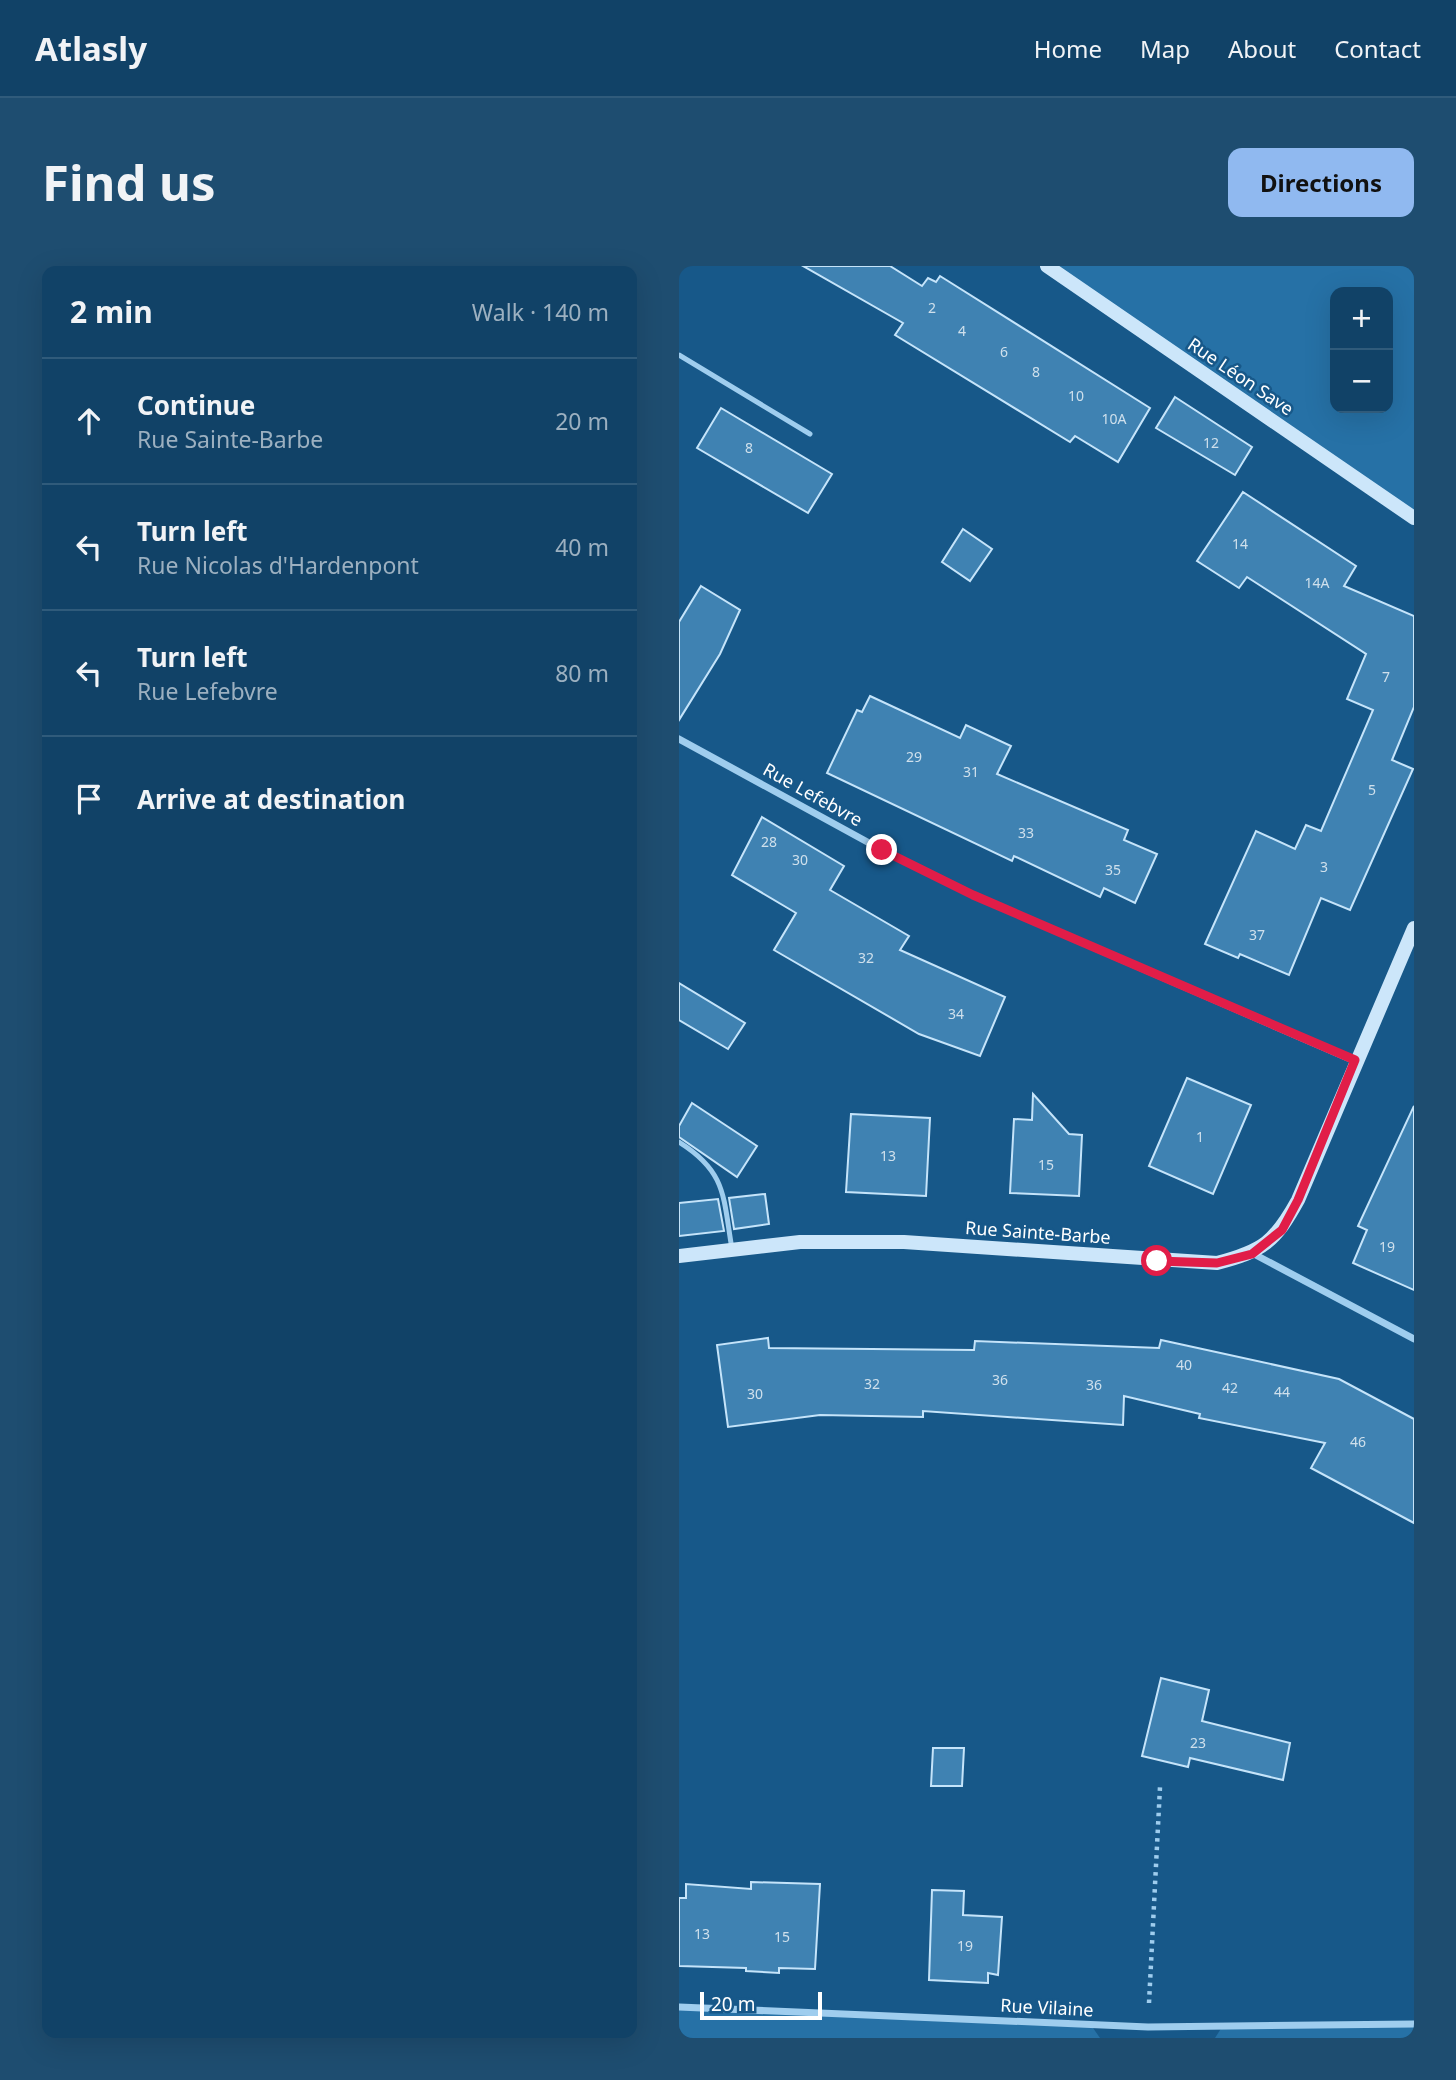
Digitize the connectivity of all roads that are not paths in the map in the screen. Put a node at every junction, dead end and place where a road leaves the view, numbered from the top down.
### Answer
1 (1047, 266) edge
2 (679, 355) edge
3 (810, 434) dead end
4 (1414, 518) edge
5 (679, 739) edge
6 (1414, 928) edge
7 (1355, 1060) junction
8 (679, 1142) edge
9 (733, 1249) junction
10 (1252, 1254) junction
11 (679, 1256) edge
12 (1414, 1339) edge
13 (679, 2007) edge
14 (1414, 2024) edge

1 - 4 street, Rue Léon Save
2 - 3 lane
5 - 7 street, Rue Lefebvre
6 - 7 street
7 - 10 street
8 - 9 lane
9 - 10 street, Rue Sainte-Barbe
9 - 11 street, Rue Sainte-Barbe
10 - 12 street
13 - 14 street, Rue Vilaine

